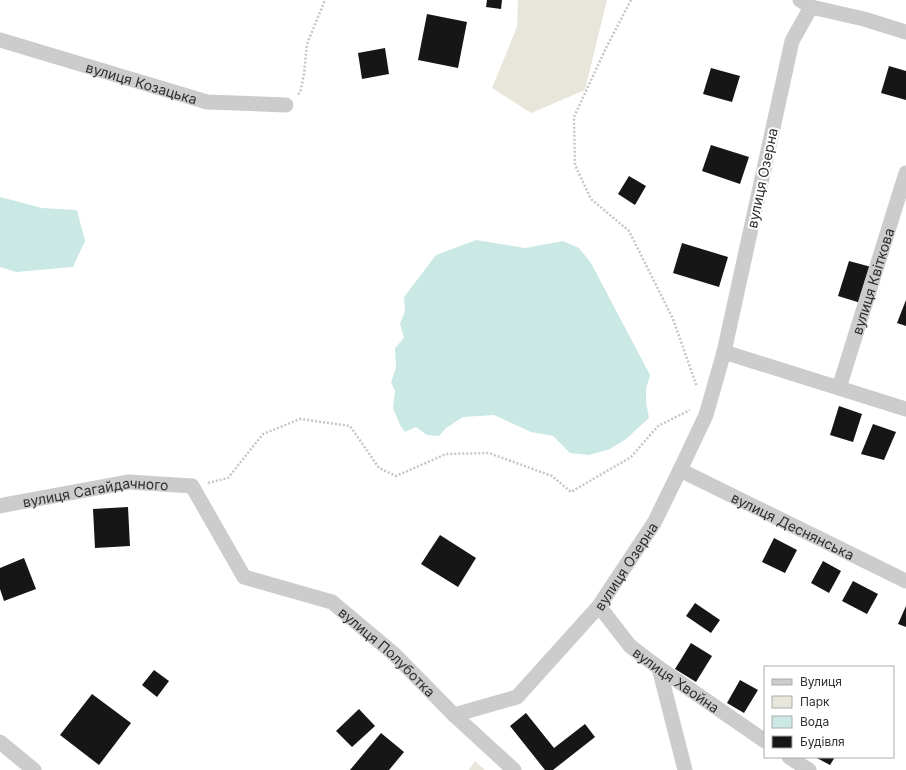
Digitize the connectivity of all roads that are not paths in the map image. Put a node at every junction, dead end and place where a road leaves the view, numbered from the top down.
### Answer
1 (806, 4) edge
2 (906, 32) edge
3 (0, 40) edge
4 (286, 105) road end
5 (906, 173) edge
6 (724, 352) junction
7 (838, 388) junction
8 (906, 409) edge
9 (680, 470) junction
10 (192, 486) joint
11 (0, 506) edge
12 (906, 581) edge
13 (599, 606) junction
14 (659, 668) junction
15 (454, 715) junction
16 (764, 740) edge
17 (0, 742) edge
18 (791, 758) edge
19 (34, 770) edge
20 (514, 770) edge
21 (685, 770) edge
22 (809, 770) edge

1 - 2 street
1 - 6 street, вулиця Озерна
3 - 4 street, вулиця Козацька
5 - 7 street, вулиця Квіткова
6 - 7 street
6 - 9 street, вулиця Озерна
7 - 8 street
9 - 12 street, вулиця Деснянська
9 - 13 street, вулиця Озерна
10 - 11 street, вулиця Сагайдачного
10 - 15 street, вулиця Полуботка
13 - 14 street, вулиця Хвойна
13 - 15 street, вулиця Озерна
14 - 16 street, вулиця Хвойна
14 - 21 street
15 - 20 street, вулиця Полуботка
17 - 19 street
18 - 22 street

